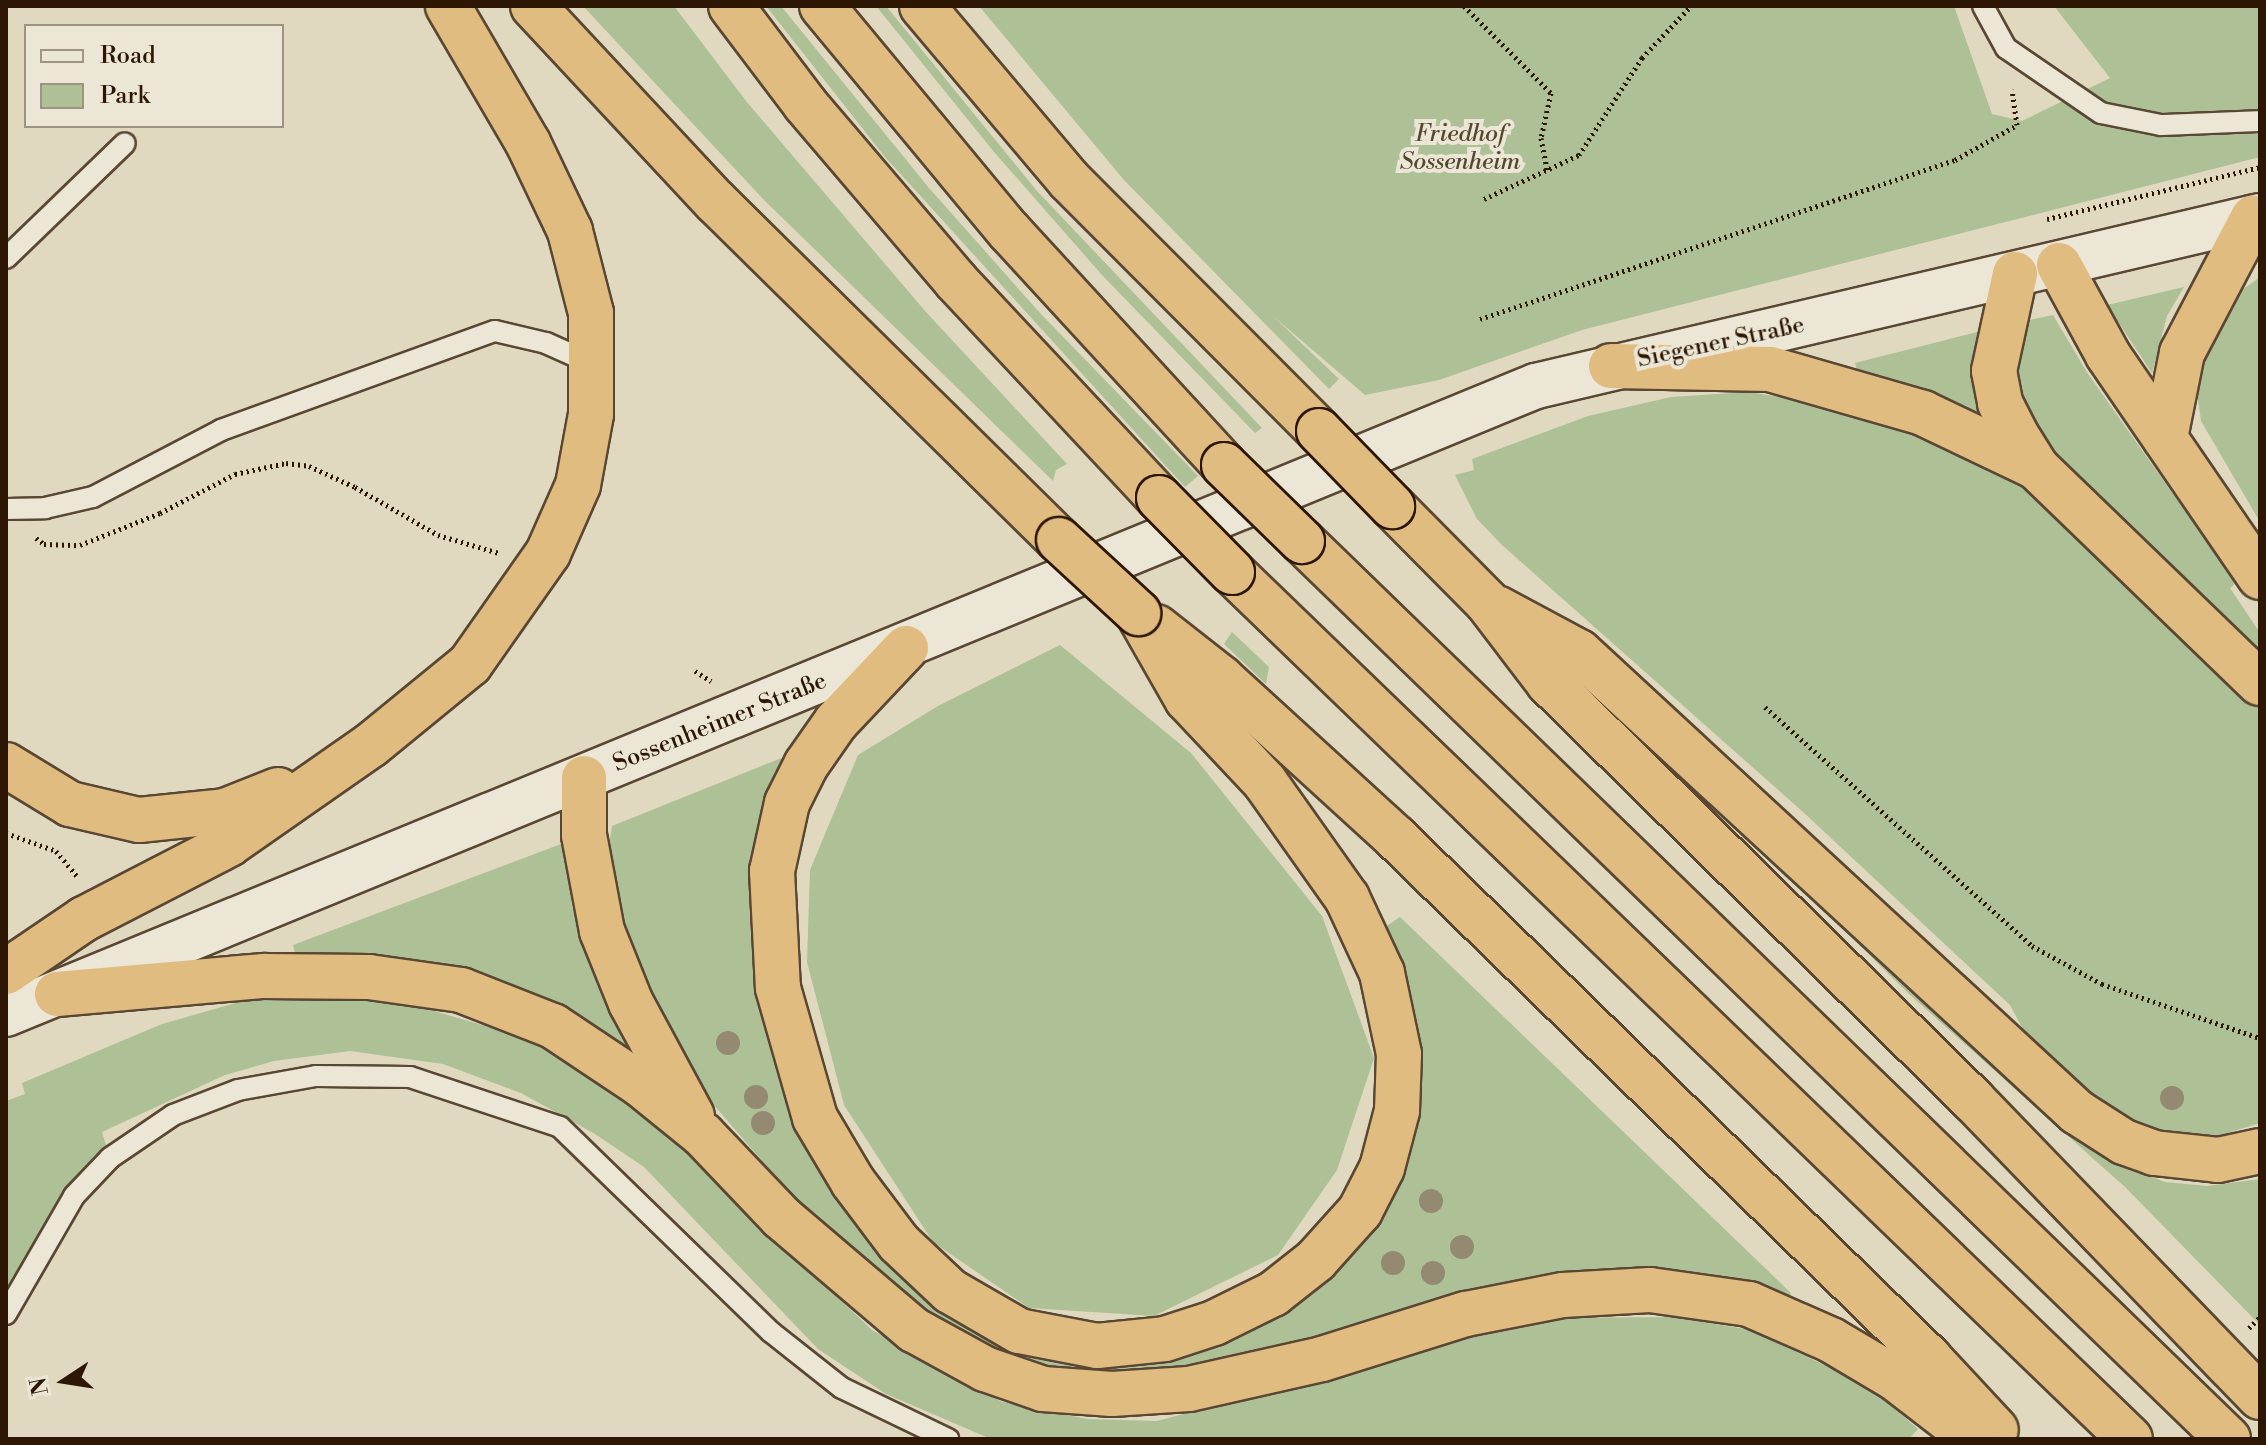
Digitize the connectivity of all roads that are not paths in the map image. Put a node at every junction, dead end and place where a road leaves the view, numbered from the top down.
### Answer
1 (448, 6) edge
2 (533, 6) edge
3 (731, 6) edge
4 (822, 6) edge
5 (922, 6) edge
6 (1983, 6) edge
7 (2260, 121) edge
8 (125, 143) dead end
9 (2256, 217) edge
10 (6, 258) edge
11 (2059, 265) junction
12 (2015, 274) junction
13 (595, 364) junction
14 (1611, 366) junction
15 (1432, 429) joint
16 (2165, 438) junction
17 (2036, 467) junction
18 (6, 509) edge
19 (2260, 577) edge
20 (1487, 602) junction
21 (1138, 613) junction
22 (906, 648) junction
23 (470, 664) junction
24 (2260, 683) edge
25 (6, 765) edge
26 (584, 778) junction
27 (6, 972) edge
28 (57, 994) junction
29 (6, 1014) edge
30 (703, 1135) junction
31 (2260, 1151) edge
32 (6, 1314) edge
33 (2260, 1397) edge
34 (948, 1439) edge
35 (1974, 1439) edge
36 (2005, 1439) edge
37 (2130, 1439) edge
38 (2228, 1439) edge

1 - 13 highway
2 - 21 highway, bridge
3 - 37 highway, bridge
4 - 38 highway, bridge
5 - 20 highway, bridge
6 - 7 lane
8 - 10 lane
9 - 11 main road
9 - 16 highway
11 - 12 main road, Siegener Straße
11 - 16 highway
12 - 14 main road, Siegener Straße
12 - 17 highway
13 - 18 lane
13 - 23 highway
14 - 15 main road, Siegener Straße
14 - 17 highway
15 - 22 main road, Sossenheimer Straße
16 - 19 highway
17 - 24 highway
20 - 31 highway
20 - 33 highway
21 - 22 highway
21 - 36 highway
22 - 26 main road, Sossenheimer Straße
23 - 25 highway
23 - 27 highway
26 - 28 main road, Sossenheimer Straße
26 - 30 highway
28 - 29 main road, Sossenheimer Straße
28 - 30 highway
30 - 35 highway
32 - 34 lane

